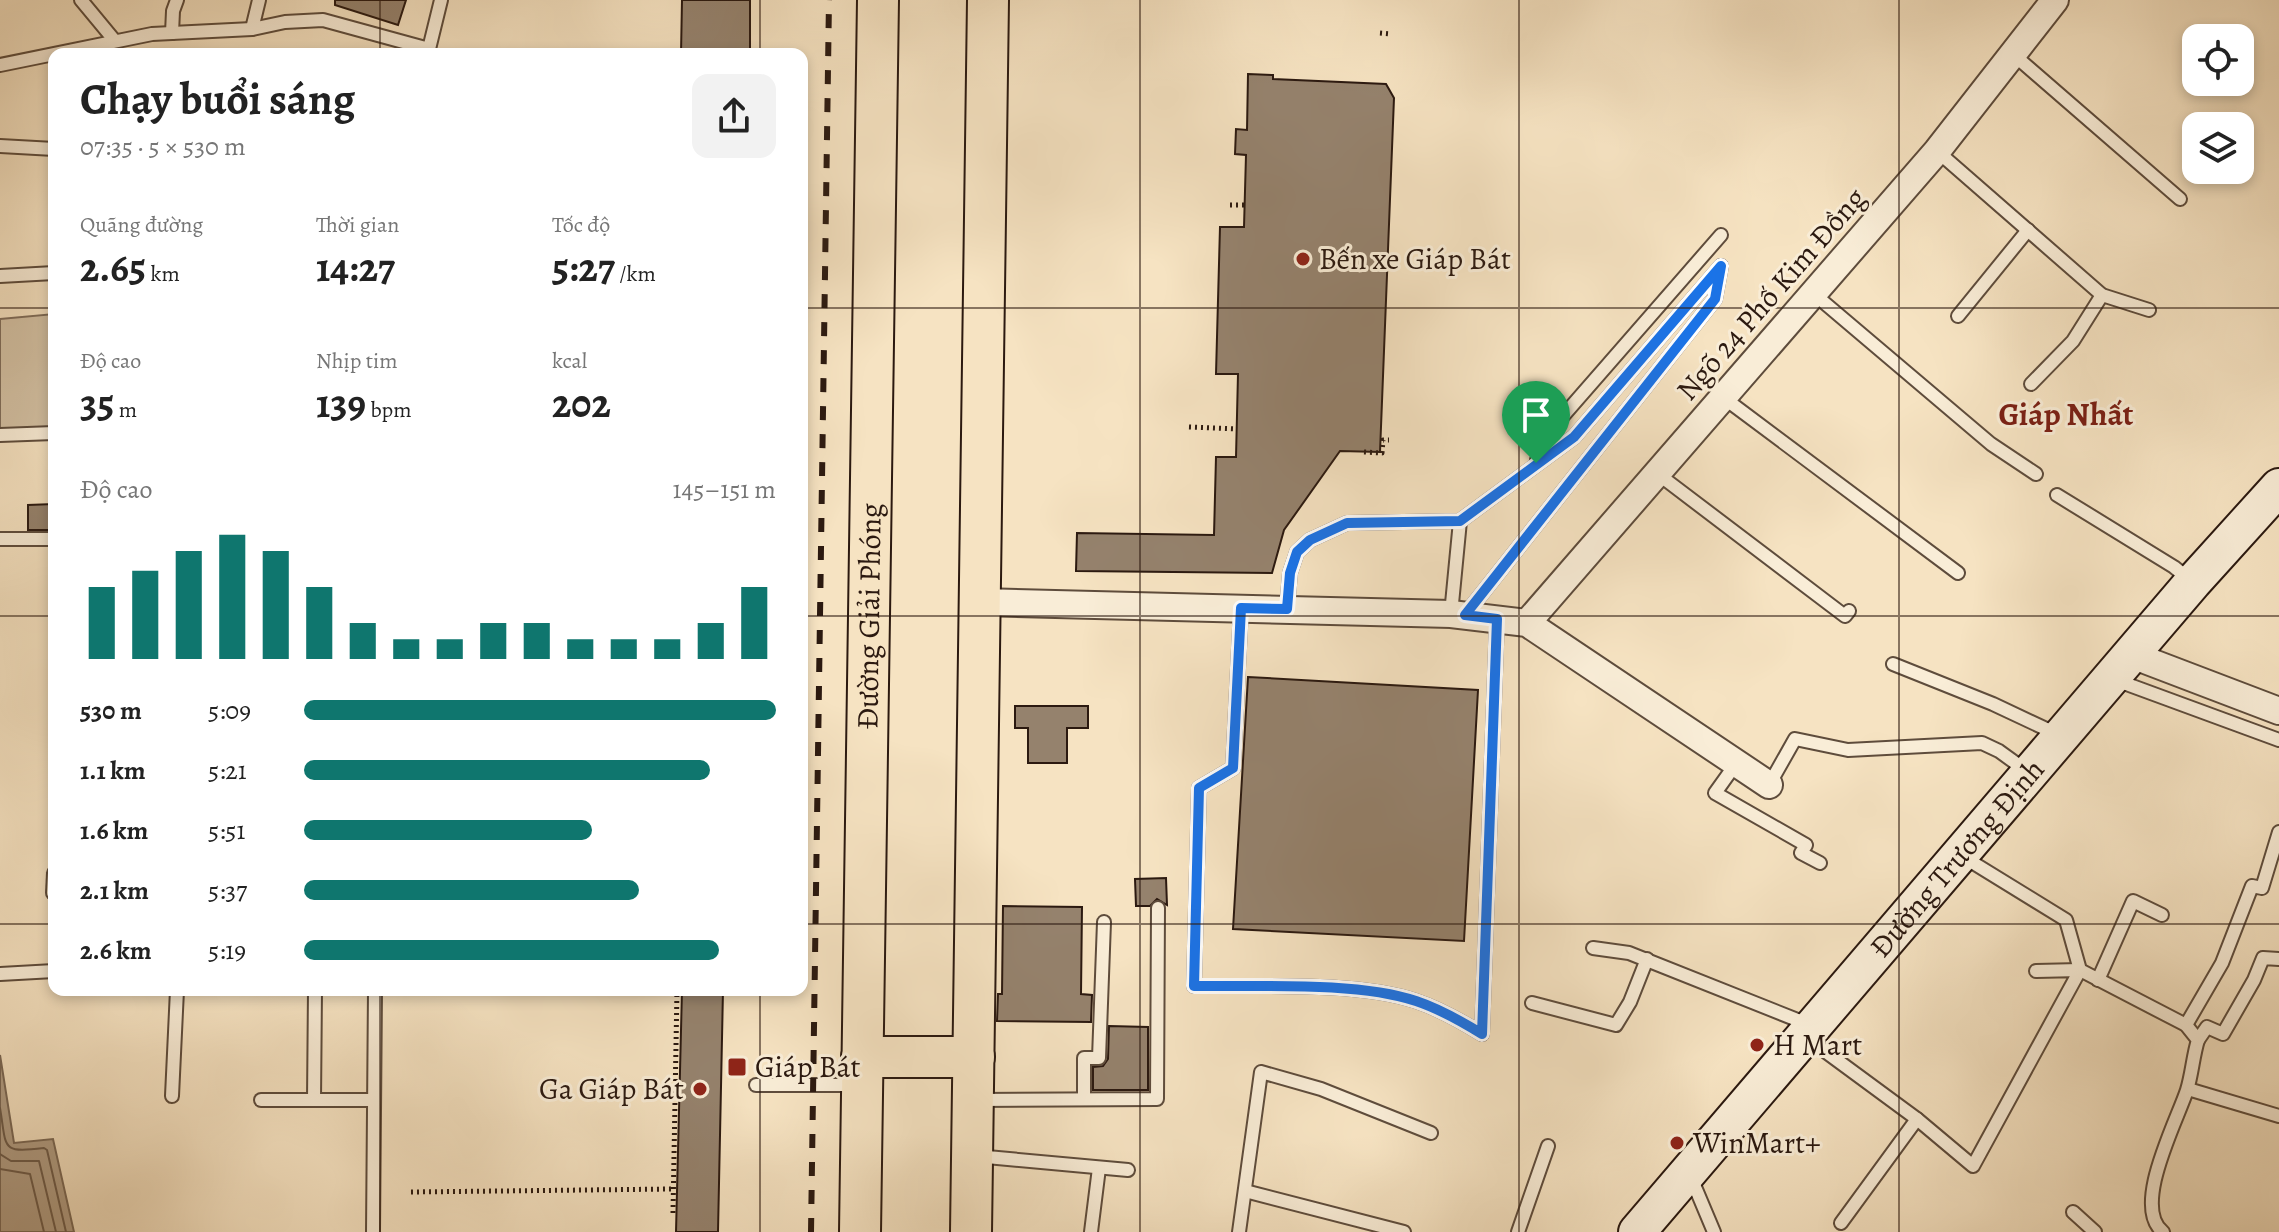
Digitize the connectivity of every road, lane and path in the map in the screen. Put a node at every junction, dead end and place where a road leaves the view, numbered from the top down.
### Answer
1 (81, 0) edge
2 (177, 0) edge
3 (259, 0) edge
4 (441, 0) edge
5 (878, 0) edge
6 (988, 0) edge
7 (2046, 3) edge
8 (252, 29) junction
9 (172, 33) junction
10 (1380, 33) dead end
11 (1391, 34) dead end
12 (115, 41) junction
13 (81, 48) edge
14 (397, 48) edge
15 (429, 48) edge
16 (48, 55) edge
17 (2014, 55) junction
18 (0, 65) edge
19 (0, 146) edge
20 (48, 149) edge
21 (1937, 151) junction
22 (2180, 199) dead end
23 (1230, 205) dead end
24 (1245, 205) dead end
25 (2028, 230) junction
26 (1721, 235) dead end
27 (48, 273) edge
28 (0, 276) edge
29 (1814, 294) junction
30 (2102, 295) junction
31 (2149, 310) dead end
32 (1958, 316) dead end
33 (2031, 384) dead end
34 (1724, 398) junction
35 (1189, 427) dead end
36 (1237, 429) dead end
37 (48, 433) edge
38 (0, 435) edge
39 (1389, 440) dead end
40 (1364, 452) dead end
41 (1536, 463) junction
42 (1658, 474) junction
43 (2036, 474) dead end
44 (2279, 487) edge
45 (2057, 495) dead end
46 (1460, 521) junction
47 (0, 539) edge
48 (48, 539) edge
49 (1958, 573) dead end
50 (2193, 582) junction
51 (980, 602) junction
52 (1241, 608) junction
53 (1287, 609) junction
54 (1849, 611) dead end
55 (1458, 615) junction
56 (1497, 619) junction
57 (1527, 623) junction
58 (1893, 664) dead end
59 (2122, 667) junction
60 (2279, 711) edge
61 (2062, 736) junction
62 (2279, 740) edge
63 (1735, 765) junction
64 (2030, 774) junction
65 (1769, 785) joint
66 (2279, 832) edge
67 (1961, 855) junction
68 (1820, 863) dead end
69 (1158, 908) dead end
70 (2162, 915) dead end
71 (1104, 922) dead end
72 (1593, 948) dead end
73 (1647, 959) junction
74 (2279, 959) edge
75 (2080, 970) junction
76 (48, 971) edge
77 (2036, 971) dead end
78 (0, 974) edge
79 (2098, 980) junction
80 (177, 996) edge
81 (315, 996) edge
82 (375, 996) edge
83 (677, 996) edge
84 (1532, 1003) dead end
85 (2186, 1025) junction
86 (1808, 1031) junction
87 (2198, 1040) junction
88 (974, 1057) junction
89 (862, 1071) junction
90 (756, 1085) dead end
91 (2188, 1089) junction
92 (172, 1096) dead end
93 (1084, 1099) junction
94 (261, 1100) dead end
95 (314, 1100) junction
96 (374, 1100) junction
97 (973, 1100) junction
98 (2279, 1116) edge
99 (1917, 1119) junction
100 (1431, 1133) dead end
101 (1548, 1146) dead end
102 (972, 1156) junction
103 (1099, 1168) junction
104 (1128, 1170) dead end
105 (1689, 1172) junction
106 (673, 1189) junction
107 (1245, 1191) junction
108 (411, 1192) dead end
109 (2073, 1212) dead end
110 (673, 1213) dead end
111 (1841, 1223) dead end
112 (2157, 1230) edge
113 (373, 1232) edge
114 (860, 1232) edge
115 (971, 1232) edge
116 (1091, 1232) edge
117 (1239, 1232) edge
118 (1404, 1232) edge
119 (1518, 1232) edge
120 (1637, 1232) edge
121 (1714, 1232) edge
122 (2095, 1232) edge

1 - 12 lane
2 - 9 lane
3 - 8 lane
4 - 15 lane
5 - 89 main road, Đường Giải Phóng
6 - 51 main road
7 - 17 street, Ngõ 24 Phố Kim Đồng
8 - 9 lane
8 - 14 lane
9 - 12 lane
10 - 11 path
12 - 13 lane
16 - 18 lane
17 - 21 street, Ngõ 24 Phố Kim Đồng
17 - 22 lane
19 - 20 lane
21 - 25 lane
21 - 29 street, Ngõ 24 Phố Kim Đồng
23 - 24 path
25 - 30 lane
25 - 32 lane
26 - 41 lane
27 - 28 lane
29 - 34 street, Ngõ 24 Phố Kim Đồng
29 - 43 lane
30 - 31 lane
30 - 33 lane
34 - 42 street, Ngõ 24 Phố Kim Đồng
34 - 49 lane
35 - 36 path
37 - 38 lane
39 - 40 path
41 - 46 lane
41 - 55 lane
42 - 54 lane
42 - 57 street, Ngõ 24 Phố Kim Đồng
44 - 50 main road, Đường Trương Định
45 - 50 lane
46 - 53 lane
46 - 55 lane
47 - 48 lane
50 - 59 main road, Đường Trương Định
51 - 52 street
51 - 88 main road
52 - 53 street
52 - 56 lane
53 - 55 street
55 - 56 street
56 - 57 street
57 - 63 street
58 - 61 lane
59 - 60 street
59 - 61 main road, Đường Trương Định
59 - 62 lane
61 - 64 main road, Đường Trương Định
63 - 65 street
63 - 68 lane
64 - 65 lane
64 - 67 main road, Đường Trương Định
66 - 85 lane
67 - 75 lane
67 - 86 main road, Đường Trương Định
69 - 93 lane
70 - 79 lane
71 - 93 lane
72 - 73 lane
73 - 84 lane
73 - 86 lane
74 - 87 lane
75 - 77 lane
75 - 79 lane
75 - 99 lane
76 - 78 lane
79 - 85 lane
80 - 92 lane
81 - 95 lane
82 - 96 lane
83 - 106 path
85 - 87 lane
86 - 99 lane
86 - 105 main road, Đường Trương Định
87 - 91 lane
88 - 89 main road
88 - 97 main road
89 - 90 lane
89 - 114 main road, Đường Giải Phóng
91 - 98 lane
91 - 112 lane
93 - 97 lane
94 - 95 lane
95 - 96 lane
96 - 113 lane
97 - 102 main road
99 - 111 lane
100 - 107 lane
101 - 119 lane
102 - 103 lane
102 - 115 main road
103 - 104 lane
103 - 116 lane
105 - 120 main road, Đường Trương Định
105 - 121 lane
106 - 108 path
106 - 110 path
107 - 117 lane
107 - 118 lane
109 - 122 lane

